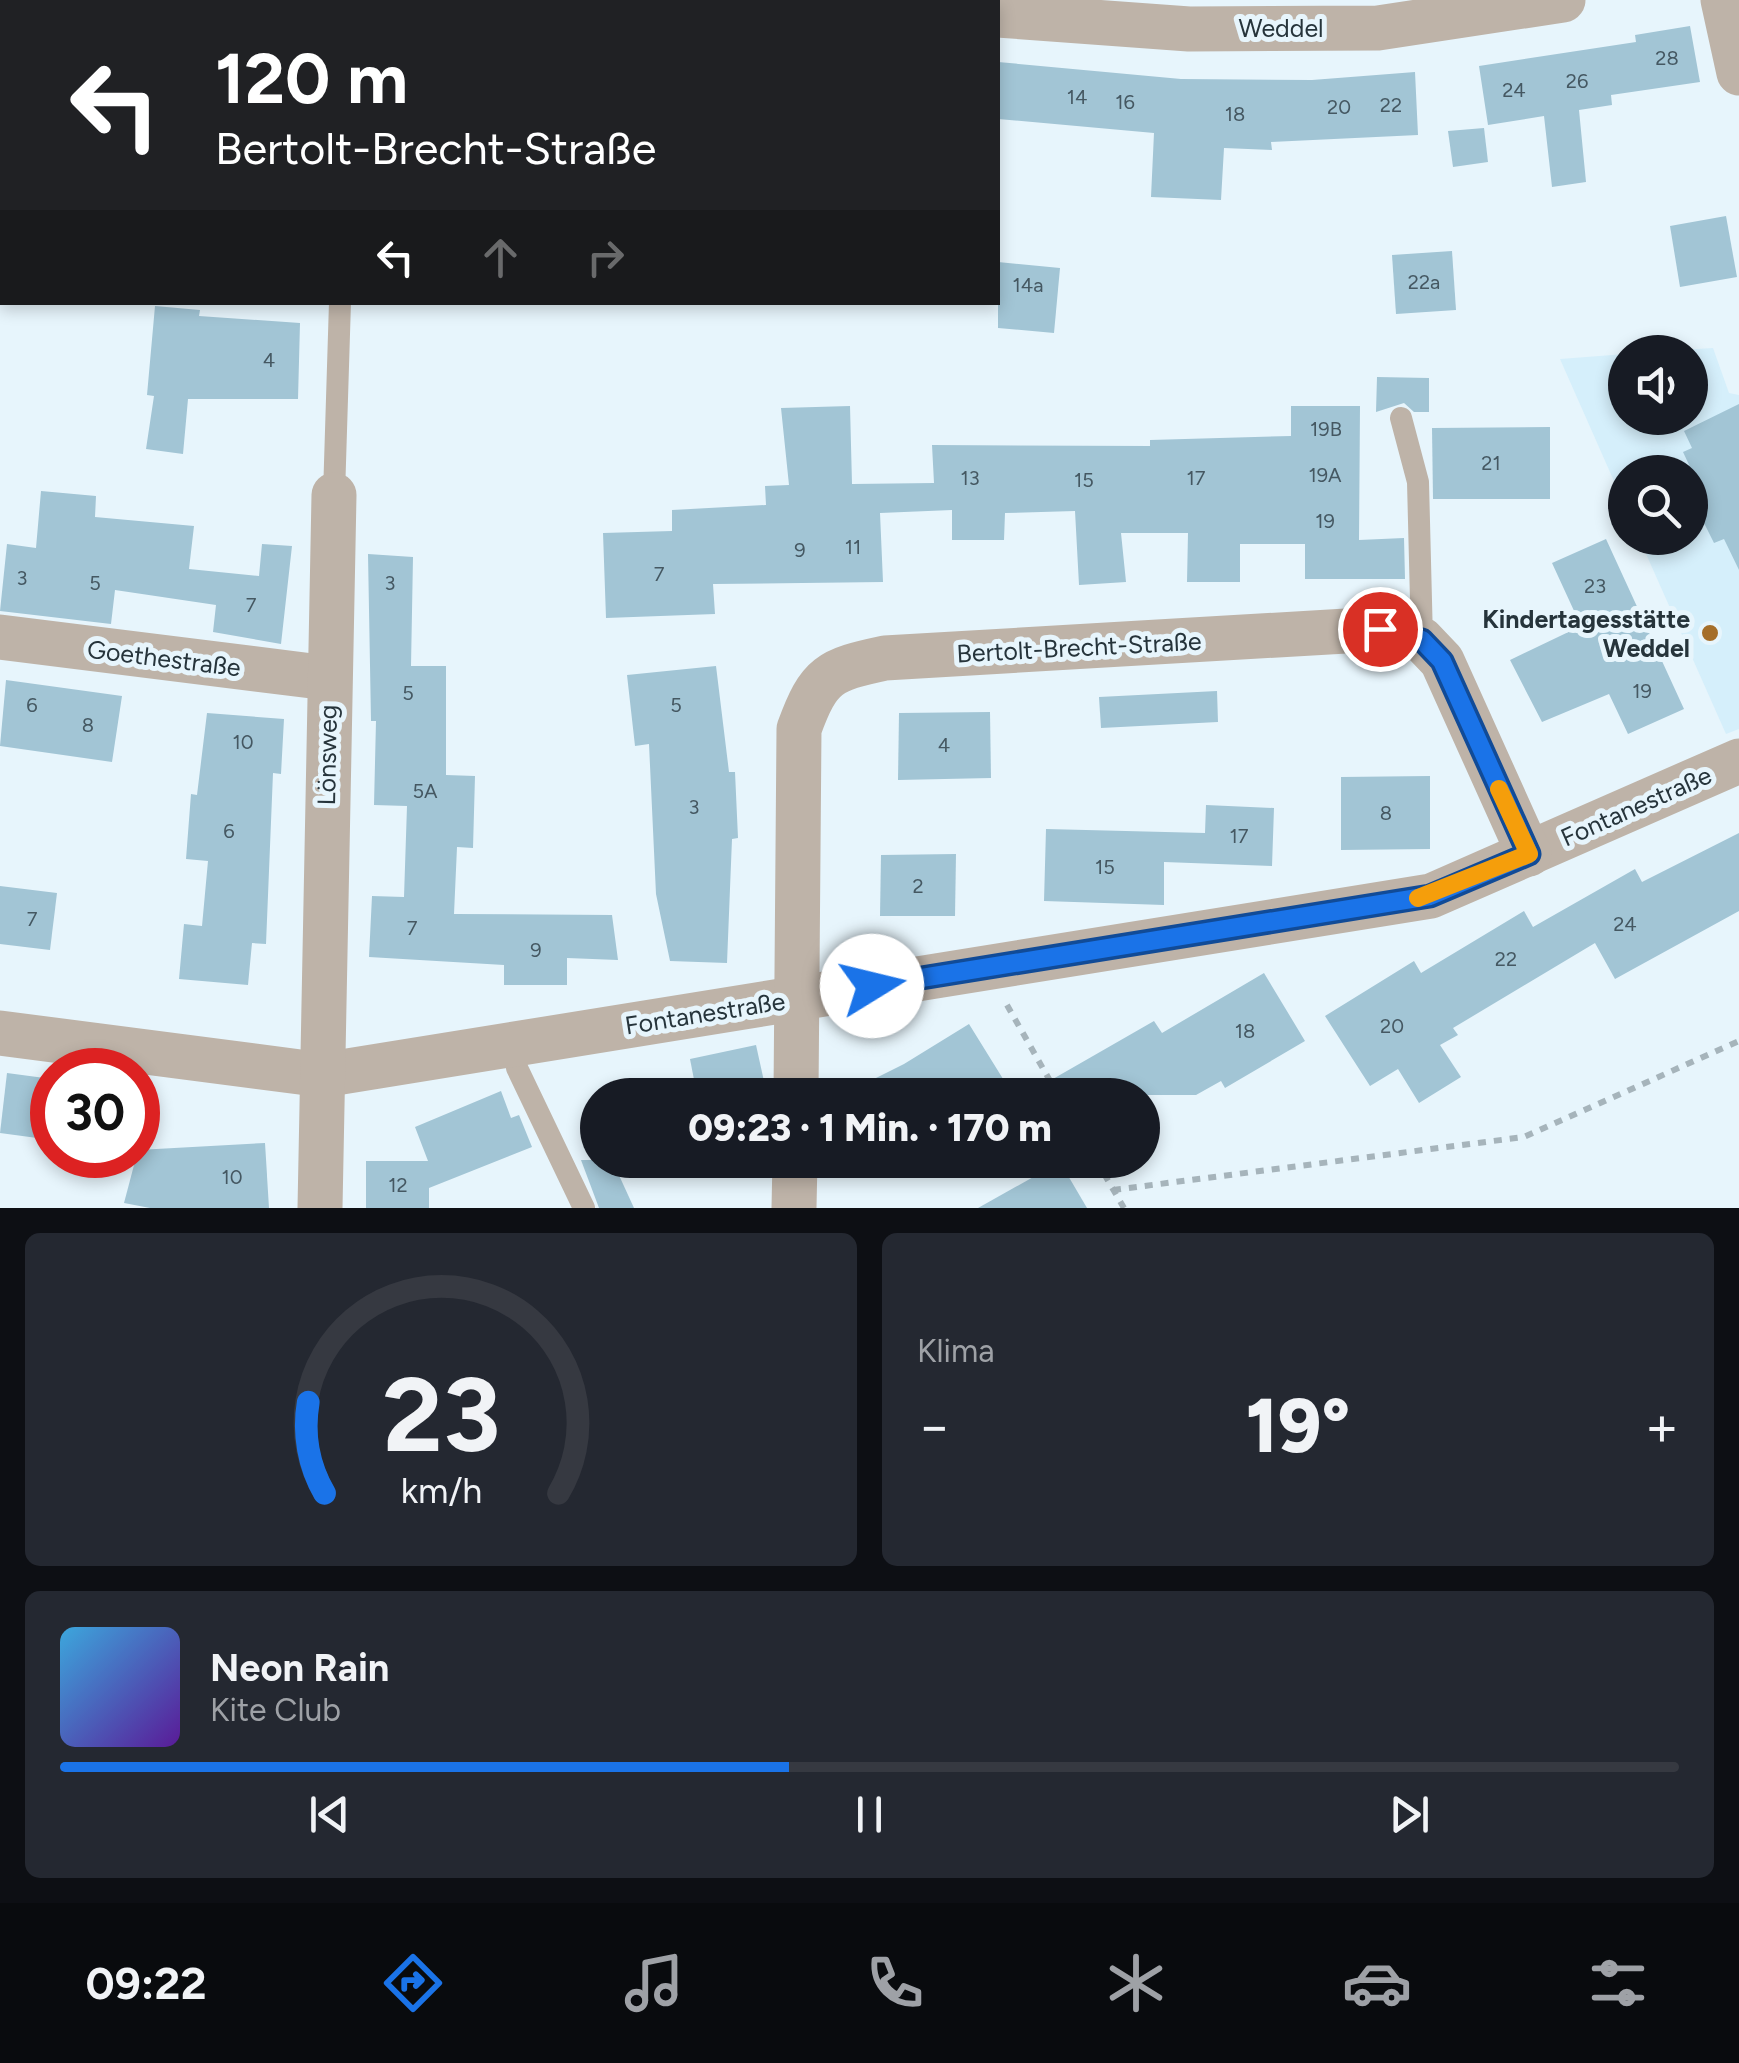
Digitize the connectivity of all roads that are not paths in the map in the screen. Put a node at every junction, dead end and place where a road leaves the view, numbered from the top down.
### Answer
1 (1563, 0) edge
2 (1723, 0) edge
3 (1000, 15) edge
4 (1739, 73) edge
5 (340, 305) edge
6 (1401, 418) dead end
7 (334, 495) joint
8 (0, 637) edge
9 (1422, 640) junction
10 (328, 678) junction
11 (1739, 760) edge
12 (1529, 854) junction
13 (797, 998) junction
14 (0, 1033) edge
15 (514, 1044) junction
16 (324, 1075) junction
17 (796, 1078) edge
18 (794, 1178) edge
19 (320, 1208) edge
20 (584, 1208) edge
21 (794, 1208) edge

1 - 3 street, Weddel
2 - 4 street
5 - 7 lane, Lönsweg
6 - 9 lane
7 - 10 street, Lönsweg
8 - 10 street, Goethestraße
9 - 12 street
9 - 13 street, Bertolt-Brecht-Straße
10 - 16 street, Lönsweg
11 - 12 street, Fontanestraße
12 - 13 street, Fontanestraße
13 - 15 street, Fontanestraße
13 - 17 street, Bertolt-Brecht-Straße
14 - 16 street, Fontanestraße
15 - 16 street, Fontanestraße
15 - 20 lane
16 - 19 street, Lönsweg
18 - 21 street

